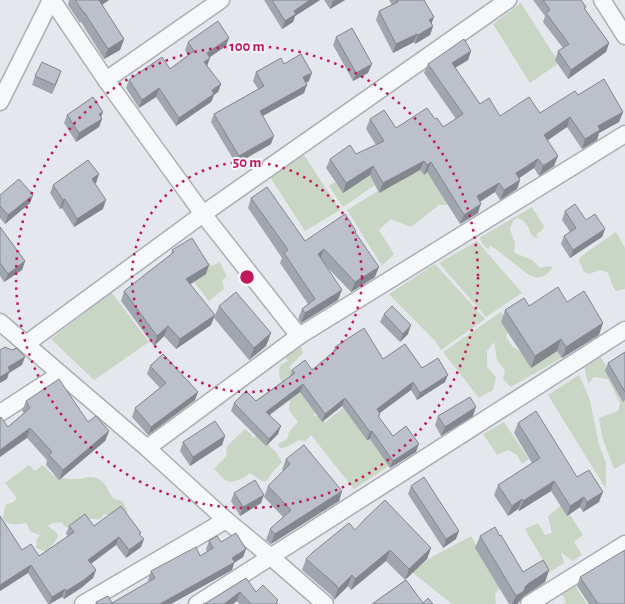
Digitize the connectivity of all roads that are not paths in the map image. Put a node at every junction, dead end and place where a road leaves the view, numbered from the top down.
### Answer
1 (52, 0) edge
2 (508, 0) edge
3 (602, 0) edge
4 (218, 1) edge
5 (625, 36) edge
6 (106, 80) junction
7 (0, 102) edge
8 (625, 134) edge
9 (202, 214) junction
10 (0, 322) edge
11 (625, 330) edge
12 (298, 336) junction
13 (26, 344) junction
14 (60, 374) junction
15 (0, 413) edge
16 (146, 448) junction
17 (226, 520) junction
18 (625, 544) edge
19 (271, 557) junction
20 (83, 604) edge
21 (196, 604) edge
22 (325, 604) edge
23 (529, 604) edge

1 - 6 street
1 - 7 street
2 - 9 street
3 - 5 street
4 - 6 street
6 - 9 street
8 - 12 street
9 - 12 street
9 - 13 street
10 - 13 street
11 - 19 street
12 - 16 street
13 - 14 street
14 - 15 street
14 - 16 street
16 - 17 street
17 - 19 street
17 - 20 street
18 - 23 street
19 - 21 street
19 - 22 street

